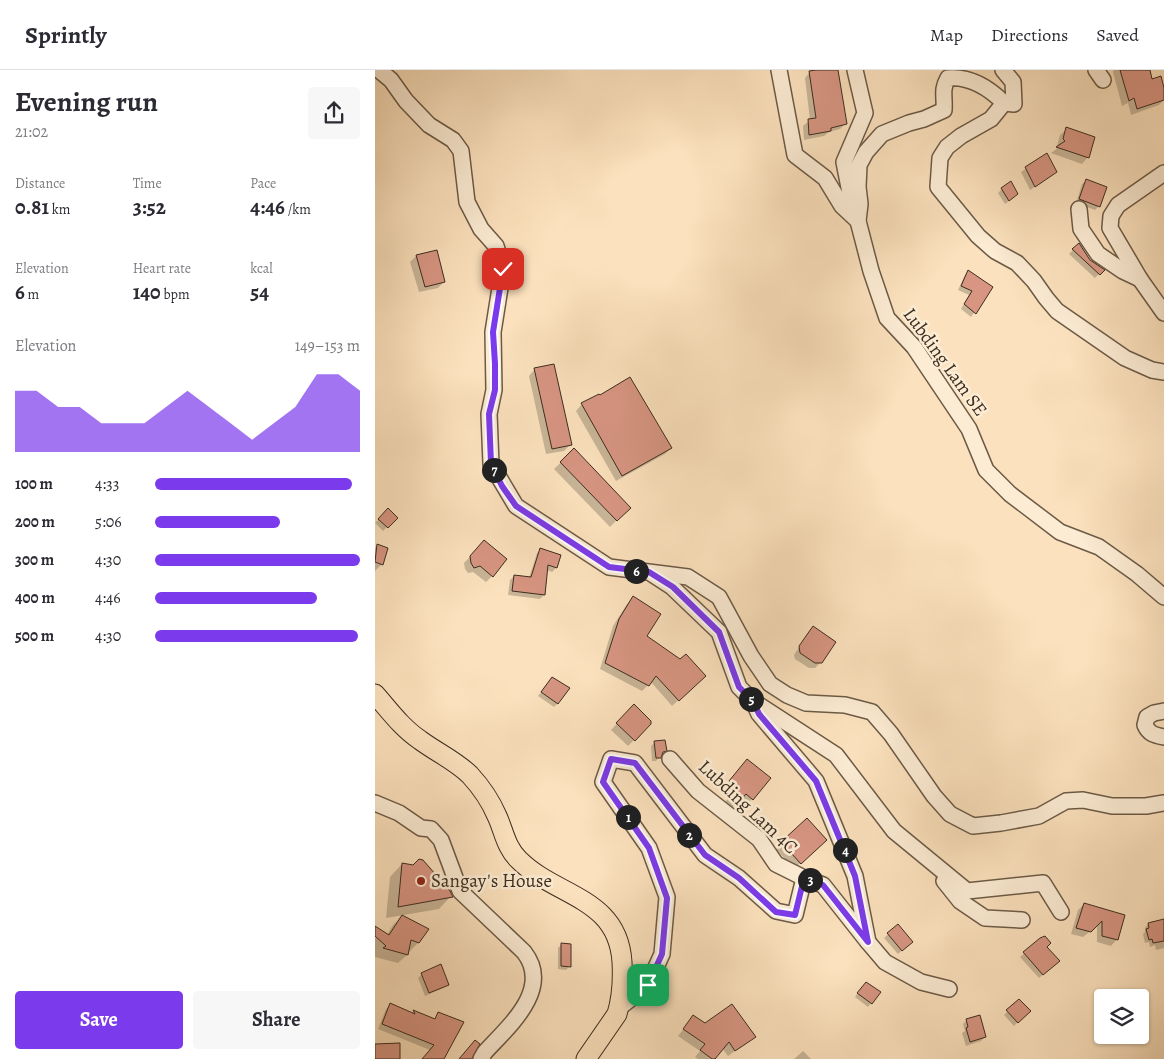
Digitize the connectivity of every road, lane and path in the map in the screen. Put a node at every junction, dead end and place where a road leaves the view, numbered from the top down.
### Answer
1 (379, 70) edge
2 (779, 70) edge
3 (855, 70) edge
4 (1003, 70) edge
5 (1004, 103) junction
6 (1163, 172) edge
7 (1079, 209) dead end
8 (858, 221) junction
9 (1140, 280) junction
10 (1164, 314) edge
11 (1164, 372) edge
12 (649, 572) junction
13 (1164, 597) edge
14 (375, 694) edge
15 (753, 701) junction
16 (1161, 715) edge
17 (1164, 737) edge
18 (670, 759) dead end
19 (375, 803) edge
20 (1164, 803) edge
21 (918, 851) junction
22 (804, 878) junction
23 (1061, 912) dead end
24 (1022, 920) dead end
25 (868, 942) junction
26 (949, 989) dead end
27 (619, 1008) junction
28 (481, 1059) edge
29 (586, 1059) edge

1 - 12 street
2 - 8 street
3 - 8 street
4 - 5 street
5 - 8 street, Lubding Lam SE
5 - 11 street
6 - 9 street
7 - 9 street
8 - 13 street, Lubding Lam SE
9 - 10 street
12 - 15 street
12 - 20 street
14 - 27 main road
15 - 21 street
15 - 25 street
16 - 17 street
18 - 22 street, Lubding Lam 4C
19 - 28 street
21 - 23 street
21 - 24 street
22 - 25 street, Lubding Lam 4C
22 - 27 street
25 - 26 street, Lubding Lam 4C
27 - 29 main road

